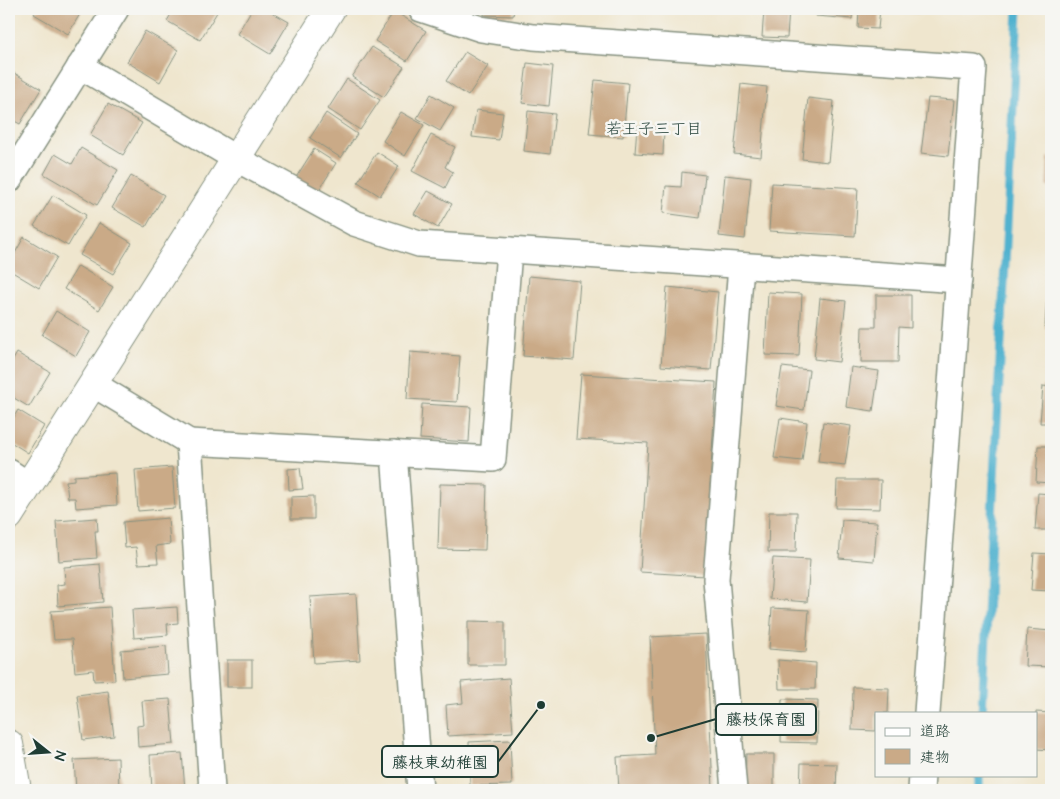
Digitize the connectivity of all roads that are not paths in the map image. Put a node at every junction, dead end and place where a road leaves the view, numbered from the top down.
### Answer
1 (116, 9) edge
2 (331, 9) edge
3 (420, 9) edge
4 (80, 66) junction
5 (235, 158) junction
6 (9, 180) edge
7 (509, 250) junction
8 (741, 266) junction
9 (958, 280) junction
10 (93, 384) junction
11 (190, 442) junction
12 (394, 453) junction
13 (19, 479) edge
14 (9, 516) edge
15 (926, 712) edge
16 (9, 744) edge
17 (922, 776) edge
18 (17, 790) edge
19 (212, 790) edge
20 (420, 790) edge
21 (734, 790) edge
22 (921, 790) edge

1 - 4 street
2 - 5 street
3 - 9 street
4 - 5 street
4 - 6 street
5 - 7 street
5 - 10 street
7 - 8 street
7 - 12 street
8 - 9 street
8 - 21 street
9 - 15 street
10 - 11 street
10 - 13 street
11 - 12 street
11 - 19 street
12 - 20 street
13 - 14 street
16 - 18 street
17 - 22 street

